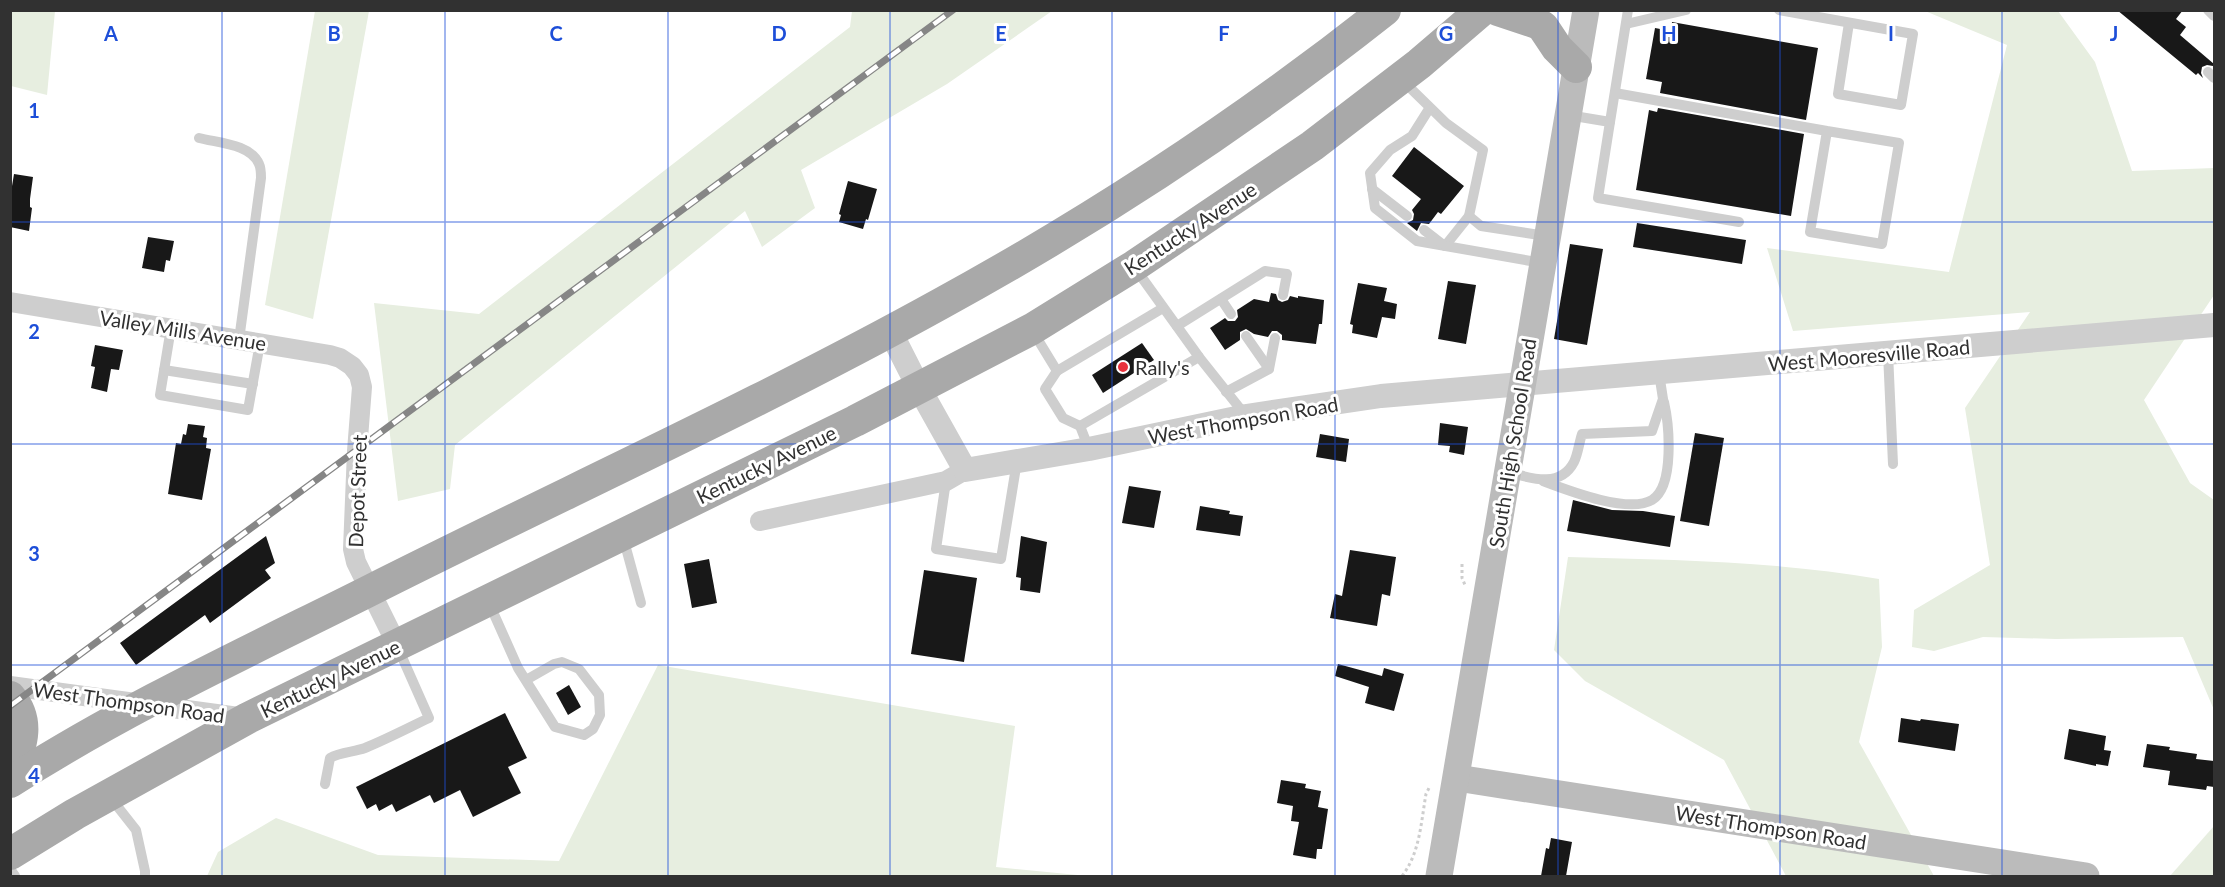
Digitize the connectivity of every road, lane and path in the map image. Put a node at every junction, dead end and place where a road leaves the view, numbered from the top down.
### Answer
1 (1385, 10) edge
2 (1449, 10) edge
3 (1482, 10) edge
4 (1498, 10) edge
5 (1586, 10) edge
6 (1628, 10) edge
7 (1686, 10) edge
8 (1779, 10) edge
9 (2208, 10) edge
10 (2214, 16) edge
11 (1849, 23) junction
12 (1626, 24) junction
13 (1576, 67) junction
14 (1401, 78) junction
15 (1615, 93) junction
16 (1429, 109) junction
17 (1568, 115) junction
18 (1610, 122) junction
19 (1827, 131) junction
20 (200, 138) dead end
21 (1296, 157) junction
22 (1372, 189) junction
23 (1407, 216) dead end
24 (1469, 216) junction
25 (1739, 222) dead end
26 (1424, 230) dead end
27 (1547, 236) junction
28 (1445, 246) junction
29 (1542, 263) junction
30 (1134, 266) junction
31 (1283, 295) dead end
32 (1221, 299) junction
33 (10, 302) edge
34 (1163, 308) junction
35 (1232, 314) dead end
36 (2214, 325) edge
37 (1177, 326) junction
38 (171, 328) junction
39 (1032, 329) junction
40 (890, 331) junction
41 (1246, 336) dead end
42 (1275, 338) dead end
43 (239, 340) junction
44 (260, 343) junction
45 (1888, 353) junction
46 (1199, 357) junction
47 (352, 366) joint
48 (1269, 369) junction
49 (164, 370) junction
50 (1057, 371) junction
51 (1659, 373) junction
52 (1522, 383) junction
53 (253, 384) junction
54 (919, 388) junction
55 (1226, 392) junction
56 (1663, 399) junction
57 (1246, 416) junction
58 (1080, 426) junction
59 (1089, 449) junction
60 (1017, 461) junction
61 (1893, 464) dead end
62 (1508, 472) junction
63 (956, 476) junction
64 (1542, 480) junction
65 (760, 521) dead end
66 (622, 534) junction
67 (370, 590) junction
68 (487, 600) junction
69 (641, 603) dead end
70 (397, 645) junction
71 (526, 680) junction
72 (10, 687) edge
73 (10, 697) edge
74 (145, 705) junction
75 (248, 718) junction
76 (10, 775) edge
77 (1457, 778) junction
78 (10, 782) edge
79 (325, 784) dead end
80 (1431, 786) dead end
81 (110, 795) junction
82 (10, 854) edge
83 (10, 869) edge
84 (15, 876) edge
85 (145, 876) edge
86 (1402, 876) edge
87 (1439, 876) edge
88 (2086, 876) edge

1 - 40 main road
2 - 21 main road
3 - 14 main road, Kentucky Avenue
4 - 13 main road
5 - 13 main road, South High School Road
6 - 12 lane
7 - 12 lane
8 - 11 lane
9 - 10 lane
11 - 11 lane
12 - 15 lane
13 - 17 main road, South High School Road
14 - 16 lane
14 - 21 main road, Kentucky Avenue
15 - 18 lane
15 - 19 lane
16 - 22 lane
16 - 24 lane
17 - 18 lane
17 - 27 main road, South High School Road
18 - 25 lane
19 - 19 lane
20 - 43 lane
21 - 30 main road, Kentucky Avenue
22 - 23 lane
22 - 28 lane
24 - 27 lane
24 - 28 lane
26 - 28 lane
27 - 29 main road, South High School Road
28 - 29 lane
29 - 52 main road, South High School Road
30 - 34 lane
30 - 39 main road, Kentucky Avenue
31 - 32 lane
32 - 35 lane
32 - 37 lane
33 - 38 street, Valley Mills Avenue
34 - 37 lane
34 - 50 lane
36 - 45 street, West Mooresville Road
37 - 46 lane
38 - 43 street, Valley Mills Avenue
38 - 49 lane
39 - 50 lane
39 - 54 main road, Kentucky Avenue
40 - 54 street
40 - 67 main road
41 - 48 lane
42 - 48 lane
43 - 44 street, Valley Mills Avenue
44 - 47 street, Valley Mills Avenue
44 - 53 lane
45 - 51 street, West Mooresville Road
45 - 61 lane
46 - 55 lane
46 - 58 lane
47 - 67 street, Depot Street
48 - 55 lane
49 - 53 lane
49 - 53 lane
50 - 58 lane
51 - 52 street, West Mooresville Road
51 - 56 lane
52 - 57 street, West Thompson Road
52 - 62 main road, South High School Road
54 - 63 street
54 - 66 main road, Kentucky Avenue
55 - 57 lane
56 - 64 lane
56 - 64 lane
57 - 59 street, West Thompson Road
58 - 59 lane
59 - 60 street, West Thompson Road
60 - 63 street, West Thompson Road
60 - 63 lane
62 - 64 lane
62 - 77 main road, South High School Road
63 - 65 street, West Thompson Road
66 - 68 main road, Kentucky Avenue
66 - 69 lane
67 - 70 street, Depot Street
67 - 74 main road
68 - 70 main road, Kentucky Avenue
68 - 71 lane
70 - 75 main road, Kentucky Avenue
70 - 79 lane
71 - 71 lane
72 - 74 street, West Thompson Road
73 - 76 main road
74 - 75 street, West Thompson Road
74 - 78 main road
75 - 81 main road, Kentucky Avenue
77 - 87 main road, South High School Road
77 - 88 main road, West Thompson Road
80 - 86 path
81 - 82 main road, Kentucky Avenue
81 - 85 lane
83 - 84 lane

